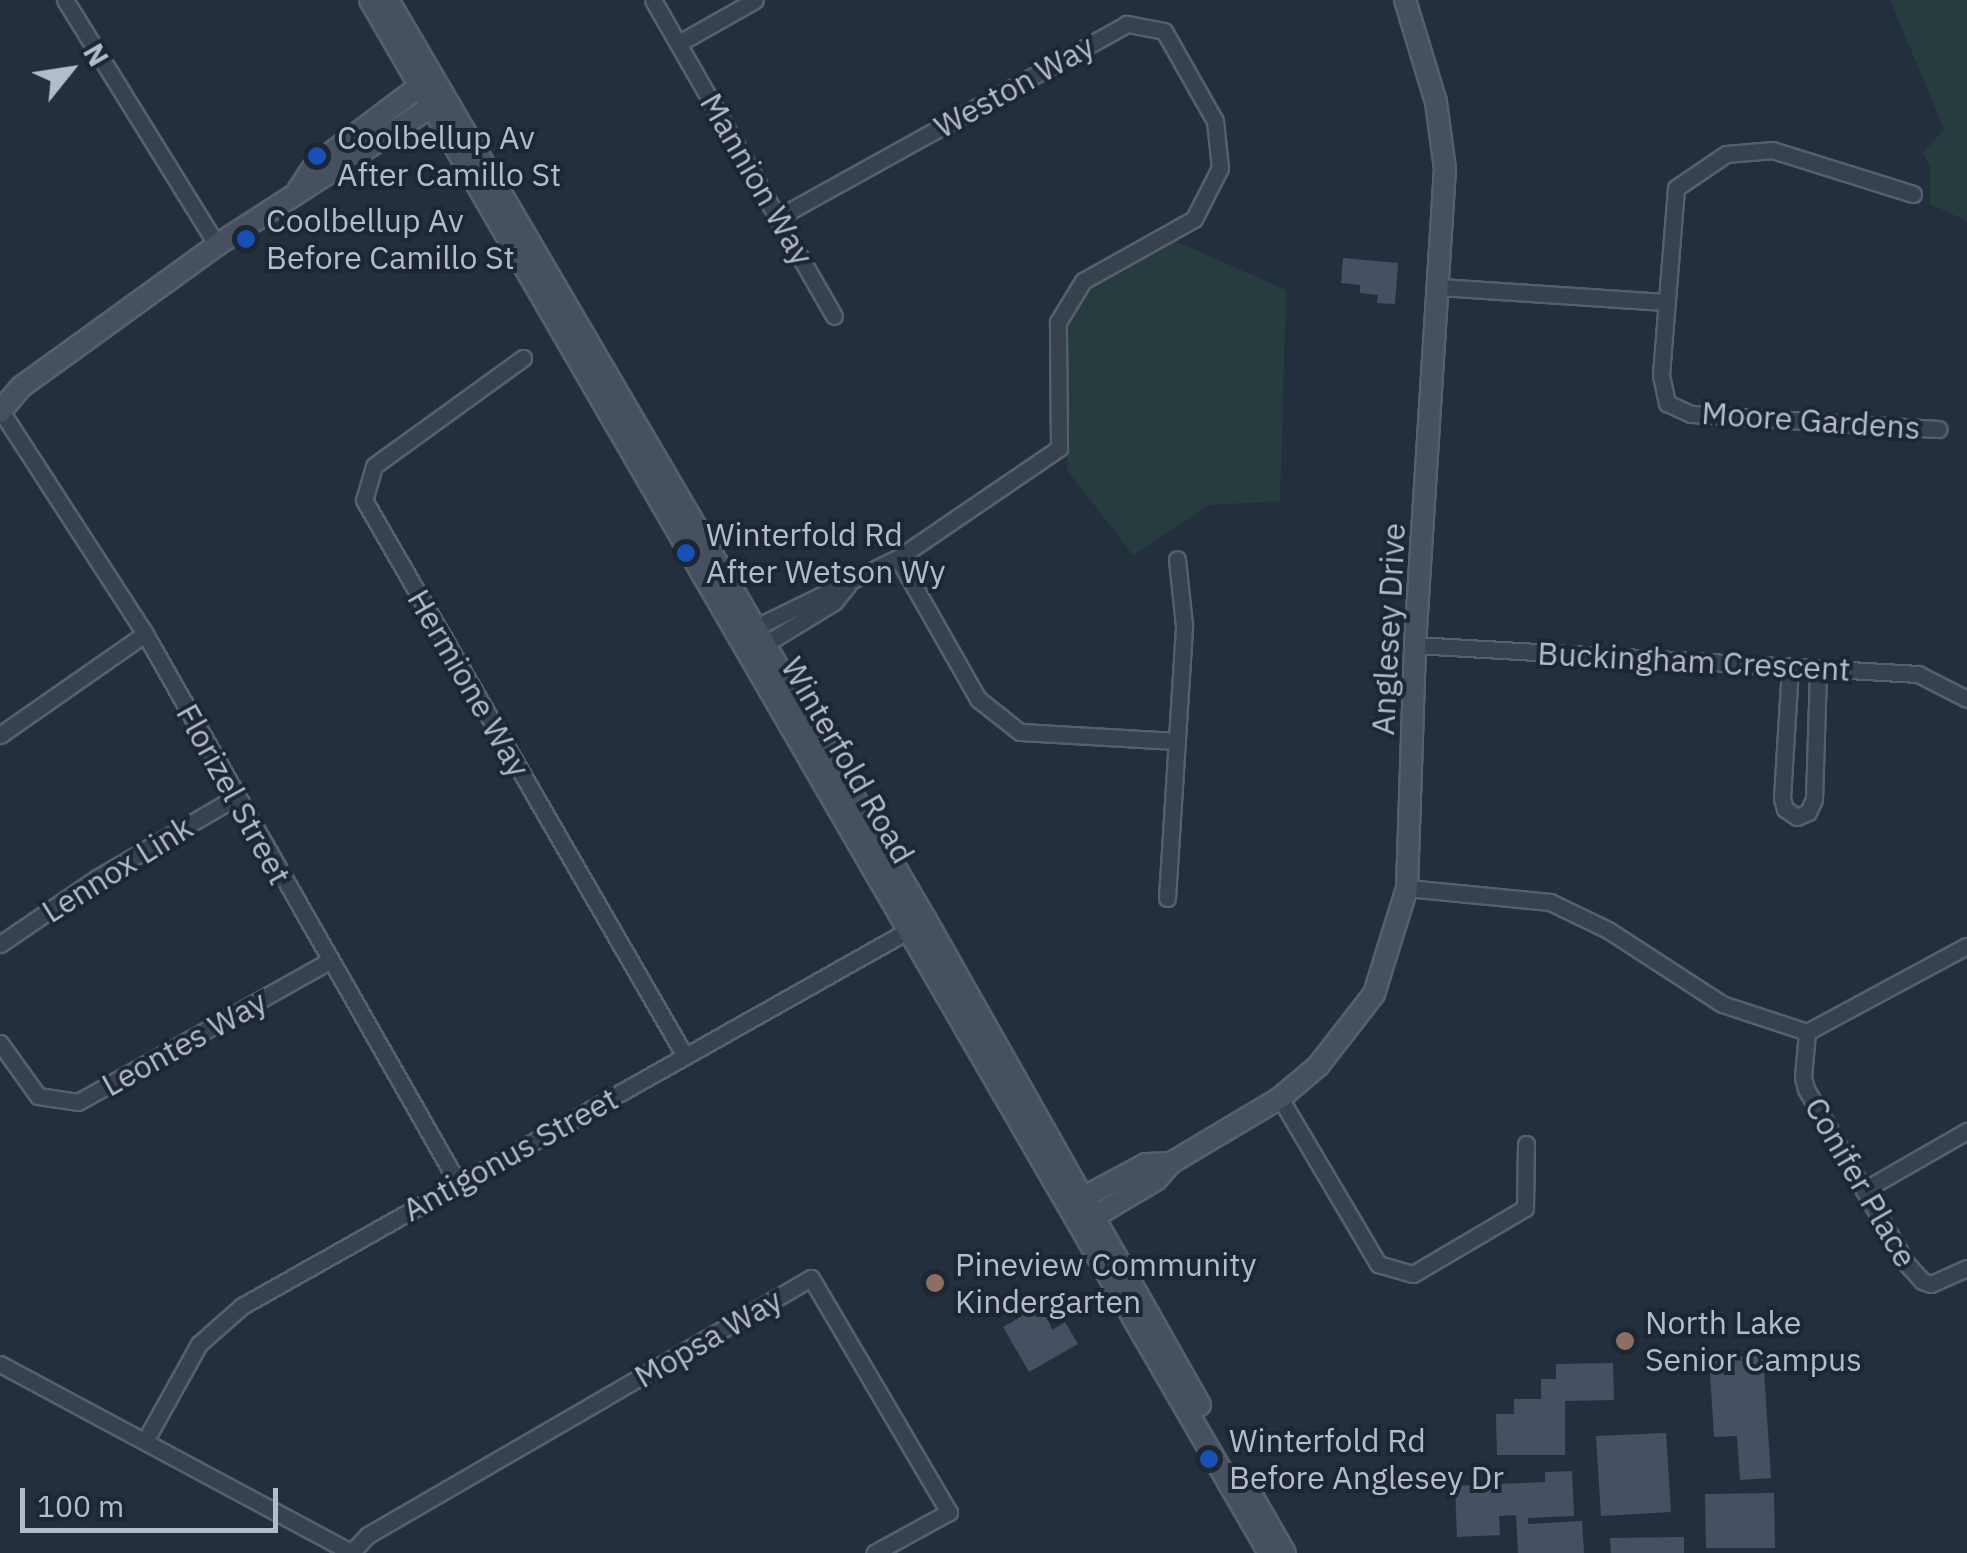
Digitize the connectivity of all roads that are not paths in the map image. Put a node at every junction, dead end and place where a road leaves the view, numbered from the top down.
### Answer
1 (65, 0) edge
2 (370, 0) edge
3 (388, 0) edge
4 (653, 0) edge
5 (755, 0) edge
6 (1405, 0) edge
7 (679, 43) junction
8 (427, 80) junction
9 (440, 102) junction
10 (298, 190) junction
11 (1913, 194) dead end
12 (780, 216) junction
13 (218, 245) junction
14 (1440, 288) junction
15 (1665, 302) junction
16 (834, 316) dead end
17 (523, 358) dead end
18 (0, 411) edge
19 (1939, 429) dead end
20 (898, 558) junction
21 (1177, 560) dead end
22 (145, 634) junction
23 (753, 640) junction
24 (1415, 644) junction
25 (1790, 668) junction
26 (1818, 669) junction
27 (1967, 699) edge
28 (0, 734) edge
29 (1176, 741) junction
30 (236, 797) junction
31 (1407, 888) junction
32 (1167, 898) dead end
33 (919, 924) junction
34 (0, 944) edge
35 (1967, 946) edge
36 (329, 961) junction
37 (1807, 1032) junction
38 (0, 1043) edge
39 (685, 1056) junction
40 (1280, 1098) junction
41 (1967, 1131) edge
42 (1526, 1144) dead end
43 (1171, 1163) junction
44 (458, 1182) junction
45 (1864, 1190) junction
46 (1076, 1202) junction
47 (1087, 1220) junction
48 (1967, 1268) edge
49 (0, 1364) edge
50 (145, 1441) junction
51 (352, 1553) edge
52 (874, 1553) edge
53 (1269, 1553) edge
54 (1286, 1553) edge

1 - 13 street
2 - 8 main road, Winterfold Road
3 - 8 main road, Winterfold Road
4 - 7 street, Mannion Way
5 - 7 street
6 - 14 main road, Anglesey Drive
7 - 12 street, Mannion Way
8 - 9 main road, Winterfold Road
8 - 10 main road
9 - 10 main road
9 - 23 main road, Winterfold Road
10 - 13 main road
11 - 15 street, Moore Gardens
12 - 16 street, Mannion Way
12 - 20 street, Weston Way
13 - 18 main road
14 - 15 street
14 - 24 main road, Anglesey Drive
15 - 19 street, Moore Gardens
17 - 39 street, Hermione Way
18 - 22 street, Florizel Street
20 - 23 street, Weston Way
20 - 29 street
21 - 29 street
22 - 28 street
22 - 30 street, Florizel Street
23 - 33 main road, Winterfold Road
24 - 25 street, Buckingham Crescent
24 - 31 main road, Anglesey Drive
25 - 26 street, Buckingham Crescent
25 - 26 street
26 - 27 street, Buckingham Crescent
29 - 32 street
30 - 34 street, Lennox Link
30 - 36 street, Florizel Street
31 - 37 street
31 - 40 main road, Anglesey Drive
33 - 39 street, Antigonus Street
33 - 46 main road, Winterfold Road
35 - 37 street
36 - 38 street, Leontes Way
36 - 44 street, Florizel Street
37 - 45 street, Conifer Place
39 - 44 street, Antigonus Street
40 - 42 street
40 - 43 main road, Anglesey Drive
41 - 45 street
43 - 46 main road, Anglesey Drive
43 - 47 main road, Anglesey Drive
44 - 50 street, Antigonus Street
45 - 48 street, Conifer Place
46 - 47 main road, Winterfold Road
47 - 53 main road, Winterfold Road
47 - 54 main road, Winterfold Road
49 - 50 street
50 - 51 street
51 - 52 street, Mopsa Way

